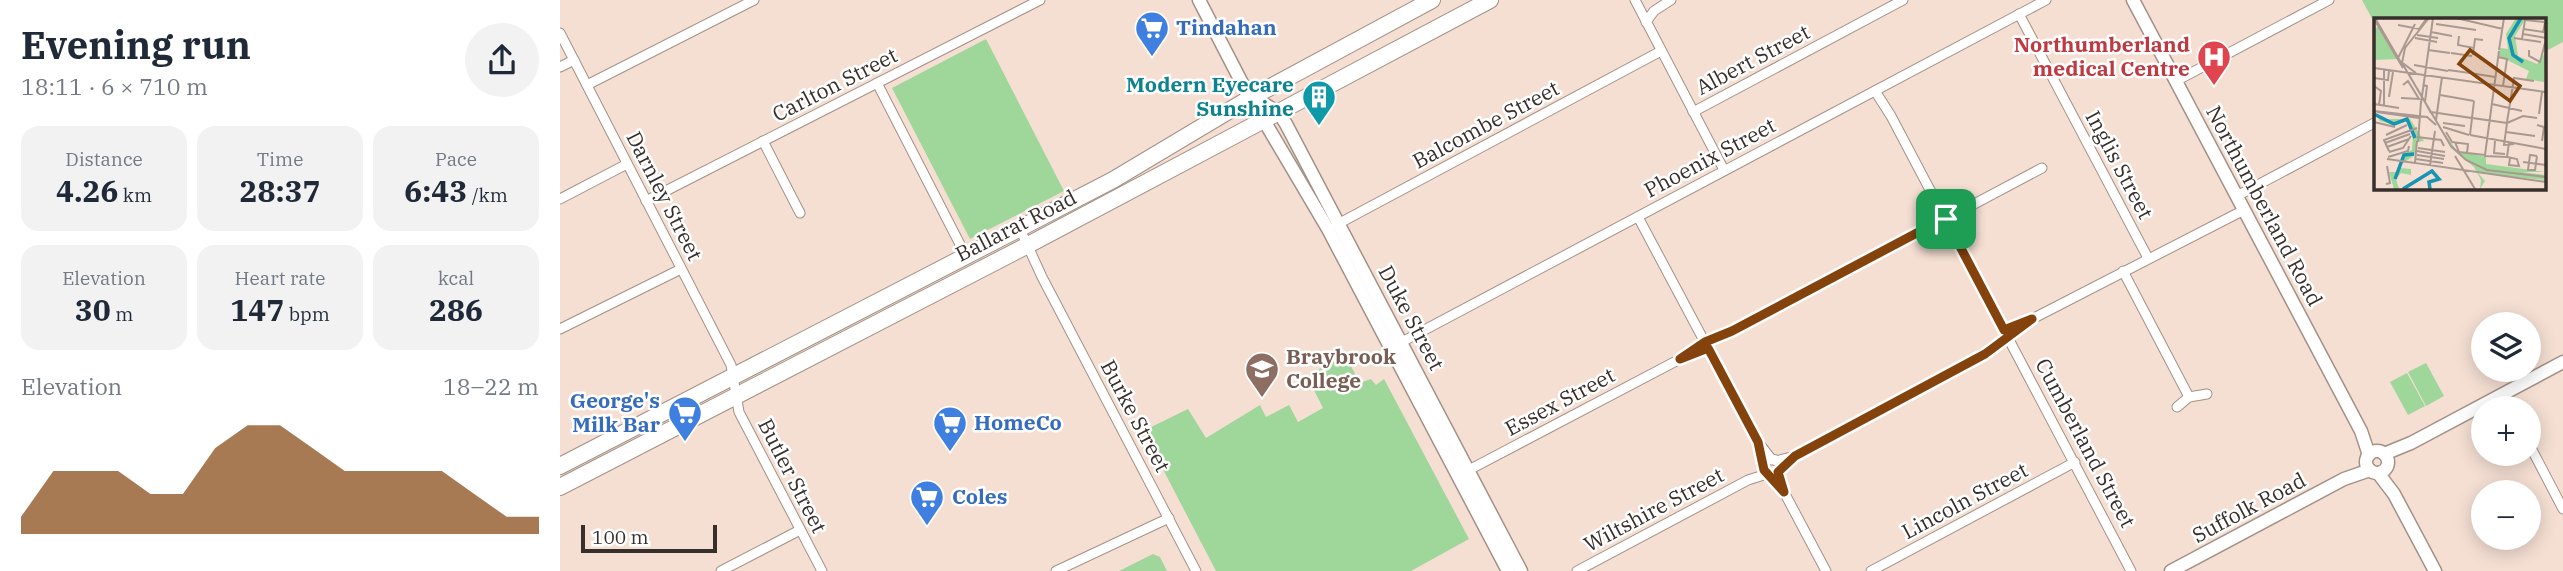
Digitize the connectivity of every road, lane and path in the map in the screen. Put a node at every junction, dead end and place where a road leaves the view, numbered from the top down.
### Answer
1 (754, 0) edge
2 (1040, 0) edge
3 (1199, 0) edge
4 (1432, 0) edge
5 (1490, 0) edge
6 (1635, 0) edge
7 (1671, 0) edge
8 (1903, 0) edge
9 (2046, 0) edge
10 (2133, 0) edge
11 (2329, 0) edge
12 (2019, 14) junction
13 (1646, 22) junction
14 (560, 33) edge
15 (1661, 51) junction
16 (574, 60) junction
17 (560, 67) edge
18 (2176, 81) junction
19 (877, 83) junction
20 (587, 85) junction
21 (1877, 90) junction
22 (1252, 97) junction
23 (1693, 112) junction
24 (1279, 113) junction
25 (1264, 121) junction
26 (2374, 123) edge
27 (763, 141) junction
28 (627, 164) junction
29 (2042, 168) dead end
30 (1724, 170) junction
31 (560, 199) edge
32 (646, 201) junction
33 (2241, 204) junction
34 (800, 213) dead end
35 (1638, 216) junction
36 (1945, 219) junction
37 (1334, 226) junction
38 (1020, 229) junction
39 (1028, 245) junction
40 (1012, 253) junction
41 (966, 256) junction
42 (2148, 258) junction
43 (681, 269) junction
44 (2123, 271) junction
45 (1042, 277) junction
46 (561, 327) edge
47 (2008, 337) junction
48 (1403, 342) junction
49 (1706, 345) junction
50 (1391, 349) junction
51 (2563, 362) edge
52 (732, 376) junction
53 (2207, 394) dead end
54 (2502, 394) joint
55 (735, 395) junction
56 (2189, 397) junction
57 (2177, 407) dead end
58 (2075, 462) junction
59 (2377, 462) junction
60 (2541, 466) edge
61 (560, 467) edge
62 (1772, 468) junction
63 (1463, 474) junction
64 (560, 487) edge
65 (2563, 509) edge
66 (1169, 518) junction
67 (800, 530) junction
68 (2132, 569) edge
69 (721, 571) edge
70 (822, 571) edge
71 (1056, 571) edge
72 (1196, 571) edge
73 (1508, 571) edge
74 (1521, 571) edge
75 (1577, 571) edge
76 (1826, 571) edge
77 (1871, 571) edge
78 (2171, 571) edge
79 (2435, 571) edge

1 - 20 street
2 - 19 street, Carlton Street
3 - 22 street, Duke Street
4 - 22 highway, Ballarat Road
5 - 24 highway, Ballarat Road
6 - 13 street
7 - 13 street
8 - 23 street, Albert Street
9 - 12 street, Phoenix Street
10 - 18 street, Northumberland Road
11 - 18 street
12 - 21 street, Phoenix Street
12 - 42 street, Inglis Street
13 - 15 street
14 - 16 street, Darnley Street
15 - 23 street
15 - 37 street, Balcombe Street
16 - 17 street
16 - 20 street, Darnley Street
18 - 33 street, Northumberland Road
19 - 27 street, Carlton Street
19 - 41 street
20 - 28 street, Darnley Street
21 - 30 street, Phoenix Street
21 - 36 street, Cumberland Street
22 - 24 street, Duke Street
22 - 25 street, Duke Street
22 - 38 highway, Ballarat Road
23 - 30 street
24 - 25 highway, Ballarat Road
24 - 37 street, Duke Street
25 - 37 street, Duke Street
25 - 39 highway, Ballarat Road
26 - 33 street, Wiltshire Street
27 - 32 street, Carlton Street
27 - 34 street
28 - 31 street
28 - 32 street, Darnley Street
29 - 36 street, Essex Street
30 - 35 street, Phoenix Street
32 - 43 street, Darnley Street
33 - 42 street, Wiltshire Street
33 - 59 street, Northumberland Road
35 - 48 street, Phoenix Street
35 - 49 street
36 - 47 street, Cumberland Street
36 - 49 street, Essex Street
37 - 48 street, Duke Street
37 - 50 street, Duke Street
38 - 39 street, Burke Street
38 - 41 highway, Ballarat Road
39 - 40 highway, Ballarat Road
39 - 45 street, Burke Street
40 - 45 street, Burke Street
40 - 55 highway, Ballarat Road
41 - 52 highway, Ballarat Road
42 - 44 street, Wiltshire Street
43 - 46 street
43 - 52 street, Darnley Street
44 - 47 street, Wiltshire Street
44 - 56 street
45 - 66 street, Burke Street
47 - 58 street, Cumberland Street
47 - 62 street, Wiltshire Street
48 - 50 street, Phoenix Street
48 - 63 street, Duke Street
49 - 62 street
49 - 63 street, Essex Street
50 - 63 street, Duke Street
51 - 54 street, Suffolk Road
52 - 55 street, Darnley Street
52 - 61 highway, Ballarat Road
53 - 56 street
54 - 59 street, Suffolk Road
55 - 64 highway, Ballarat Road
55 - 67 street, Butler Street
56 - 57 street
58 - 68 street, Cumberland Street
58 - 77 street, Lincoln Street
59 - 78 street, Suffolk Road
59 - 79 street, Northumberland Road
60 - 65 street
62 - 75 street, Wiltshire Street
62 - 76 street
63 - 73 street, Duke Street
63 - 74 street, Duke Street
66 - 71 street
66 - 72 street, Burke Street
67 - 69 street
67 - 70 street, Butler Street

